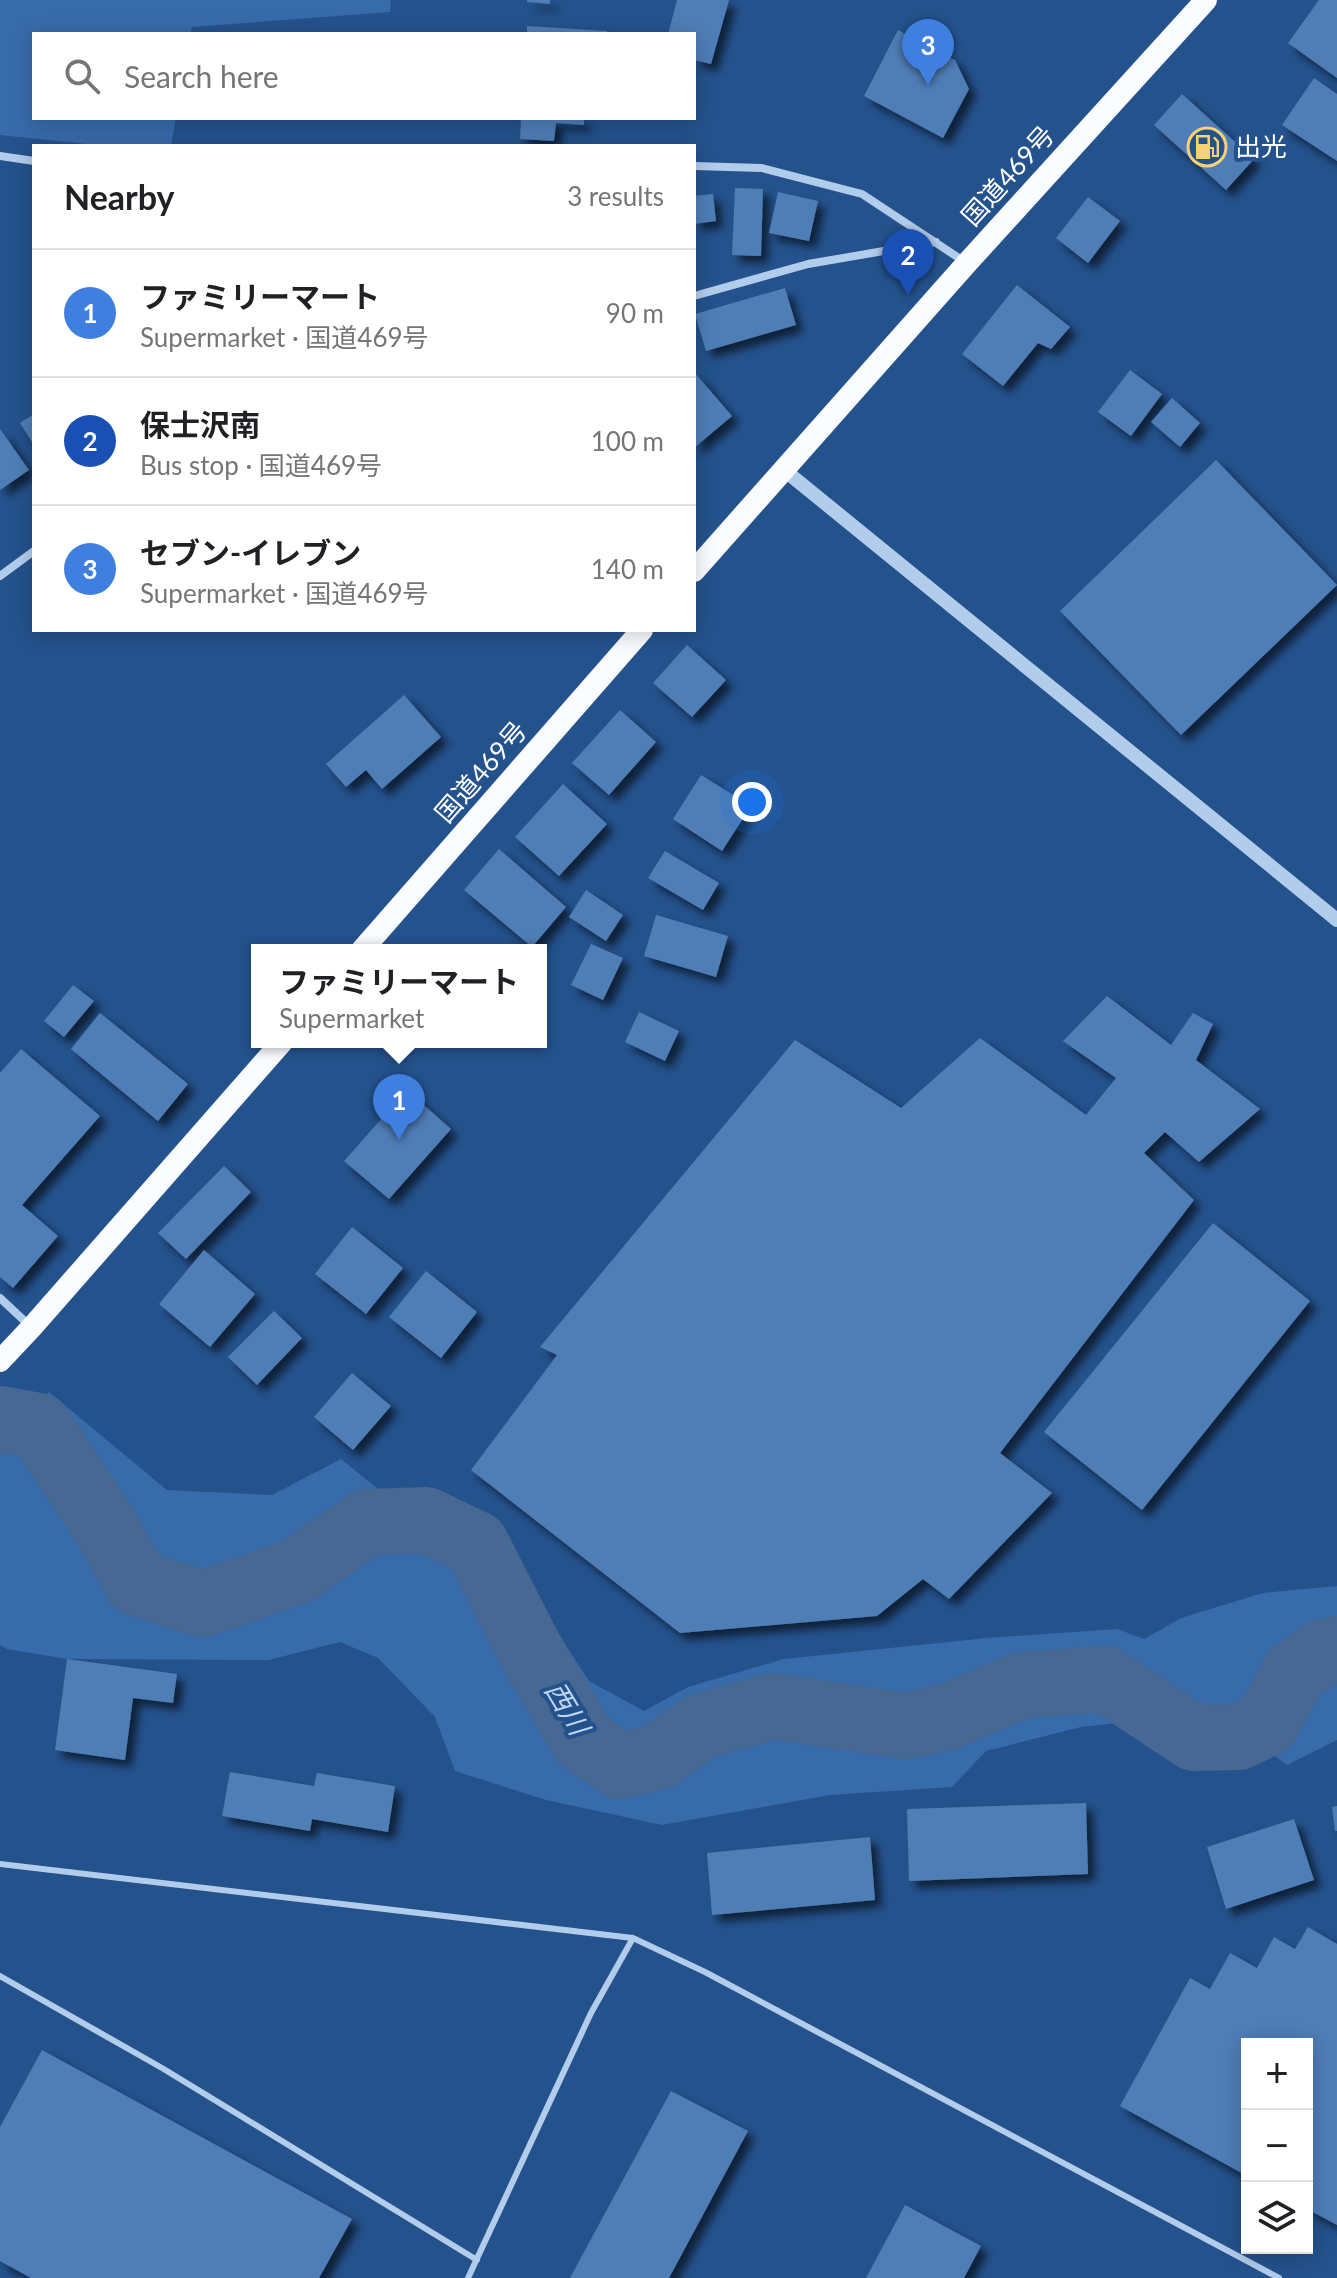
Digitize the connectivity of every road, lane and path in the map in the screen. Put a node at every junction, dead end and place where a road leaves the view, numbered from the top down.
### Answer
1 (1206, 0) edge
2 (0, 156) edge
3 (32, 161) edge
4 (696, 166) edge
5 (936, 242) junction
6 (967, 263) junction
7 (696, 295) edge
8 (783, 469) junction
9 (32, 552) edge
10 (696, 569) edge
11 (0, 576) edge
12 (640, 632) edge
13 (1337, 920) edge
14 (367, 944) edge
15 (277, 1048) edge
16 (0, 1298) edge
17 (32, 1327) junction
18 (0, 1361) edge
19 (0, 1864) edge
20 (633, 1938) junction
21 (0, 1976) edge
22 (477, 2260) junction
23 (468, 2278) edge
24 (1279, 2278) edge

1 - 6 highway, 国道469号
2 - 3 street
4 - 5 street
5 - 6 street
5 - 7 street
6 - 8 highway, 国道469号
8 - 10 highway, 国道469号
8 - 13 street
9 - 11 street
12 - 14 highway, 国道469号
15 - 17 highway
16 - 17 street
17 - 18 highway
19 - 20 lane
20 - 22 lane
20 - 24 lane
21 - 22 lane
22 - 23 lane

